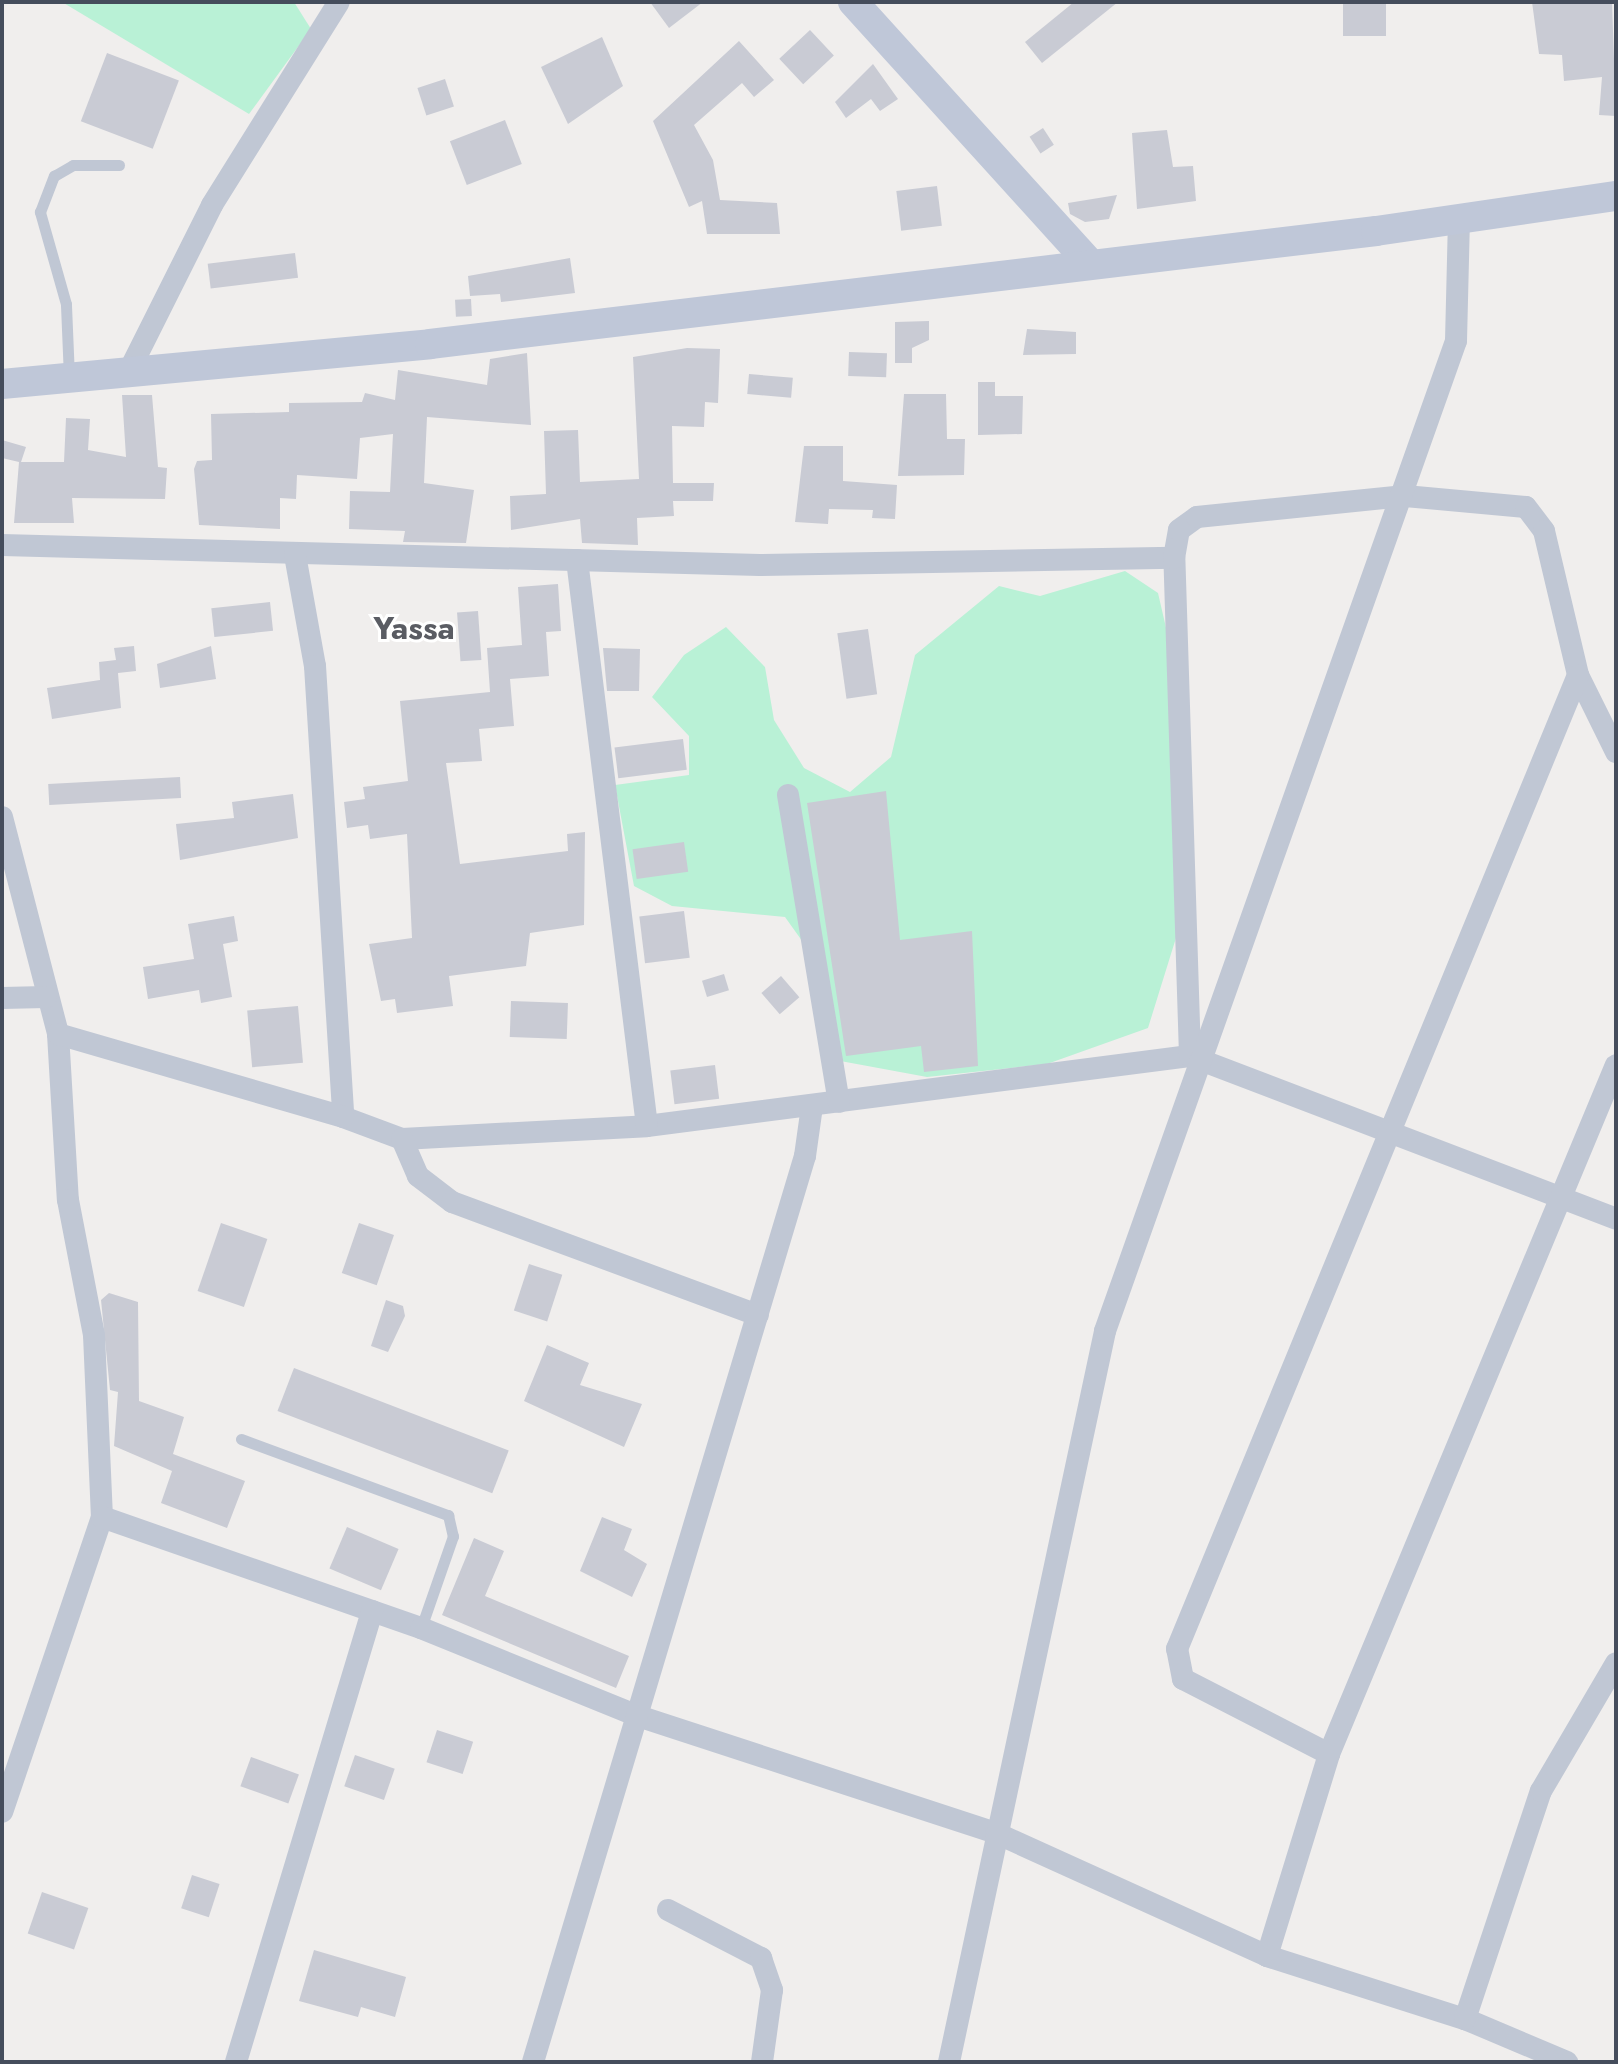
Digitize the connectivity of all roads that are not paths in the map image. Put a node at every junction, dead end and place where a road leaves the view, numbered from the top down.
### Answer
1 (339, 2) edge
2 (853, 2) edge
3 (119, 165) dead end
4 (1616, 196) edge
5 (1459, 216) junction
6 (1088, 261) junction
7 (127, 375) junction
8 (69, 378) junction
9 (2, 384) edge
10 (1405, 496) junction
11 (2, 545) edge
12 (295, 555) junction
13 (1174, 558) junction
14 (577, 560) junction
15 (1578, 675) junction
16 (1616, 752) edge
17 (788, 795) dead end
18 (2, 817) edge
19 (46, 997) junction
20 (2, 998) edge
21 (58, 1034) junction
22 (1197, 1058) junction
23 (1616, 1065) edge
24 (839, 1102) junction
25 (812, 1106) junction
26 (343, 1117) junction
27 (647, 1126) junction
28 (1393, 1130) junction
29 (402, 1139) junction
30 (1564, 1198) junction
31 (1616, 1219) edge
32 (758, 1315) junction
33 (241, 1439) dead end
34 (102, 1517) junction
35 (372, 1611) junction
36 (421, 1628) junction
37 (1616, 1663) edge
38 (638, 1716) junction
39 (11, 1741) edge
40 (1329, 1754) junction
41 (2, 1812) edge
42 (996, 1833) junction
43 (668, 1910) dead end
44 (1267, 1956) junction
45 (1465, 2019) junction
46 (236, 2062) edge
47 (533, 2062) edge
48 (762, 2062) edge
49 (949, 2062) edge
50 (1567, 2062) edge

1 - 7 street
2 - 6 main road
3 - 8 lane
4 - 5 main road
5 - 6 main road
5 - 10 street
6 - 7 main road
7 - 8 main road
8 - 9 main road
10 - 13 street
10 - 15 street
10 - 22 street
11 - 12 street
12 - 14 street
12 - 26 street
13 - 14 street
13 - 22 street
14 - 27 street
15 - 16 street
15 - 28 street
17 - 24 street
18 - 19 street
19 - 20 street
19 - 21 street
21 - 26 street
21 - 34 street
22 - 24 street
22 - 28 street
22 - 42 street
23 - 30 street
24 - 25 street
25 - 27 street
25 - 32 street
26 - 29 street
27 - 29 street
28 - 30 street
28 - 40 street
29 - 32 street
30 - 31 street
30 - 40 street
32 - 38 street
33 - 36 lane
34 - 35 street
34 - 39 street
35 - 36 street
35 - 46 street
36 - 38 street
37 - 45 street
38 - 42 street
38 - 47 street
39 - 41 street
40 - 44 street
42 - 44 street
42 - 49 street
43 - 48 street
44 - 45 street
45 - 50 street

